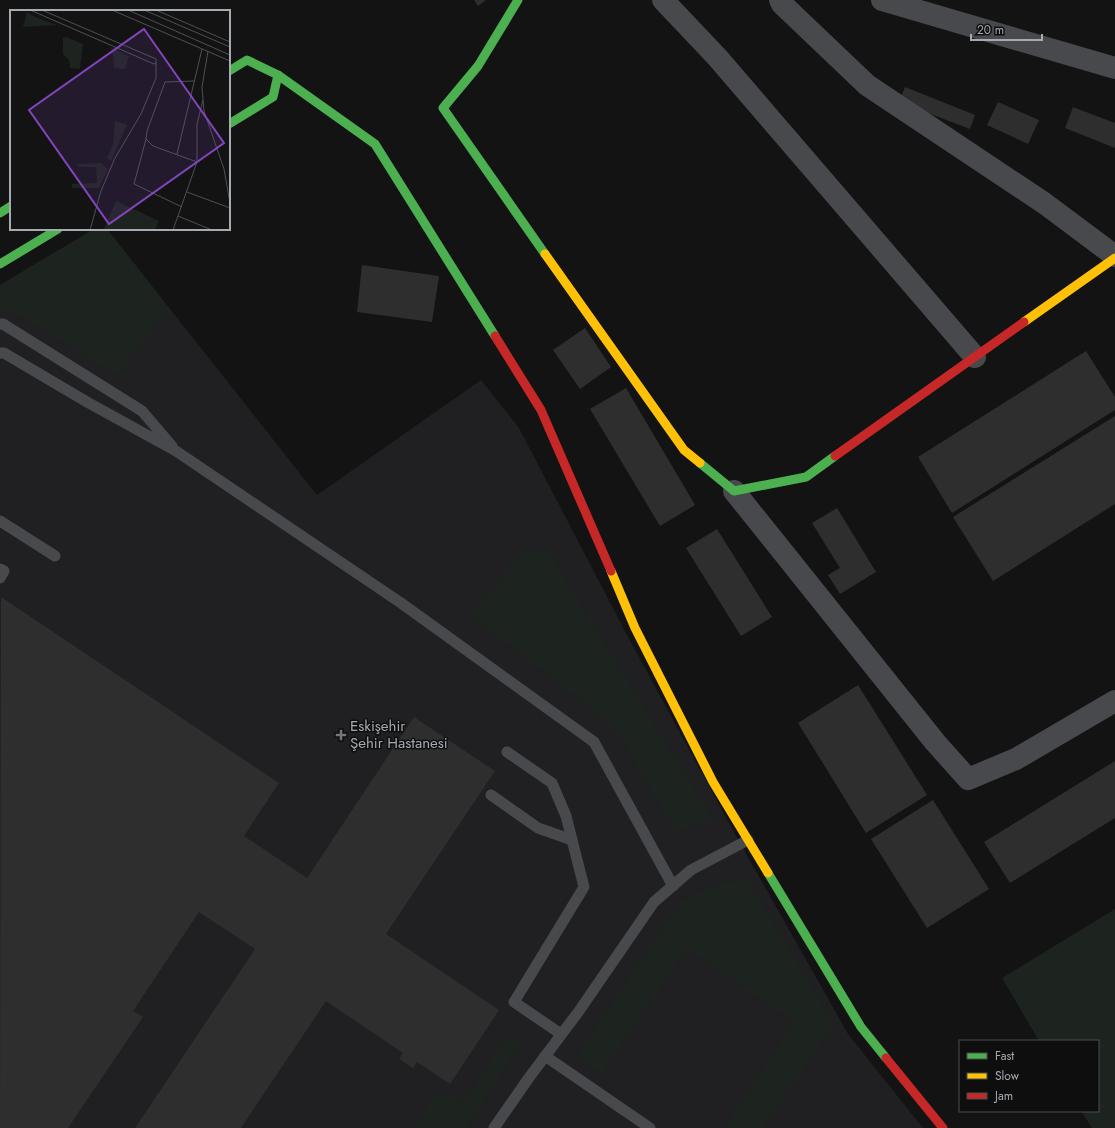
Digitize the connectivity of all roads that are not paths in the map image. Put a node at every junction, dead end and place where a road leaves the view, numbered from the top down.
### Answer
1 (518, 0) edge
2 (663, 0) edge
3 (780, 0) edge
4 (882, 0) edge
5 (1115, 68) edge
6 (230, 70) edge
7 (278, 75) junction
8 (230, 123) edge
9 (10, 207) edge
10 (0, 212) edge
11 (56, 230) edge
12 (1115, 257) edge
13 (0, 264) edge
14 (0, 324) edge
15 (0, 353) edge
16 (975, 357) junction
17 (176, 451) junction
18 (734, 491) junction
19 (0, 521) edge
20 (55, 556) dead end
21 (0, 569) edge
22 (0, 578) edge
23 (1115, 701) edge
24 (507, 752) dead end
25 (491, 795) dead end
26 (572, 840) junction
27 (748, 840) junction
28 (673, 886) junction
29 (561, 1034) junction
30 (545, 1056) junction
31 (494, 1128) edge
32 (650, 1128) edge
33 (943, 1128) edge

1 - 18 street
2 - 16 street
3 - 12 street
4 - 5 street
6 - 7 street
7 - 8 street
7 - 27 street
9 - 10 street
11 - 13 street
12 - 16 street
14 - 17 lane
15 - 17 lane
16 - 18 street
17 - 28 lane
18 - 23 street
19 - 20 lane
21 - 22 lane
24 - 26 lane
25 - 26 lane
26 - 29 lane
27 - 28 lane
27 - 33 street
28 - 29 lane
29 - 30 lane
30 - 31 lane
30 - 32 lane

